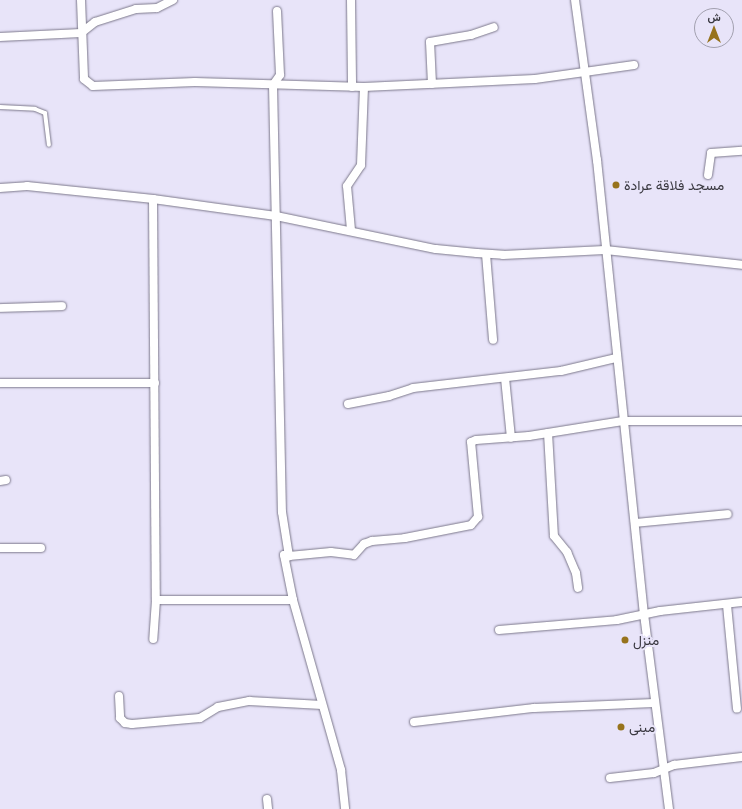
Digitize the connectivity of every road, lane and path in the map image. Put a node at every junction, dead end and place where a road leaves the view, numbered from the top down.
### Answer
1 (82, 0) edge
2 (174, 0) edge
3 (351, 0) edge
4 (575, 0) edge
5 (277, 10) dead end
6 (494, 27) dead end
7 (81, 33) junction
8 (0, 36) edge
9 (634, 65) dead end
10 (585, 73) junction
11 (432, 84) junction
12 (273, 85) junction
13 (352, 87) junction
14 (364, 87) junction
15 (0, 107) edge
16 (49, 145) dead end
17 (742, 151) edge
18 (708, 175) dead end
19 (0, 188) edge
20 (153, 199) junction
21 (276, 216) junction
22 (351, 230) junction
23 (605, 250) junction
24 (486, 254) junction
25 (742, 265) edge
26 (62, 306) dead end
27 (0, 308) edge
28 (493, 340) dead end
29 (616, 358) junction
30 (505, 378) junction
31 (0, 383) edge
32 (155, 383) junction
33 (348, 404) dead end
34 (742, 421) edge
35 (623, 422) junction
36 (548, 433) junction
37 (511, 438) junction
38 (728, 514) dead end
39 (635, 523) junction
40 (0, 548) edge
41 (41, 548) dead end
42 (289, 556) junction
43 (578, 588) dead end
44 (156, 600) junction
45 (292, 600) junction
46 (742, 602) edge
47 (727, 605) junction
48 (644, 614) junction
49 (498, 630) dead end
50 (153, 639) dead end
51 (119, 696) dead end
52 (654, 703) junction
53 (322, 705) junction
54 (737, 709) dead end
55 (414, 722) dead end
56 (742, 757) edge
57 (663, 770) junction
58 (610, 778) dead end
59 (267, 800) dead end
60 (268, 809) edge
61 (345, 809) edge
62 (669, 809) edge

1 - 7 street
2 - 7 street
3 - 13 street
4 - 10 street
5 - 12 street
6 - 11 street
7 - 8 street
7 - 12 street
9 - 10 street
10 - 11 street
10 - 23 street
11 - 14 street
12 - 13 street
12 - 21 street
13 - 14 street
14 - 22 street
15 - 16 lane
17 - 18 street
19 - 20 street
20 - 21 street
20 - 32 street
21 - 22 street
21 - 42 street
22 - 24 street
23 - 24 street
23 - 25 street
23 - 29 street
24 - 28 street
26 - 27 street
29 - 30 street
29 - 35 street
30 - 33 street
30 - 37 street
31 - 32 street
32 - 44 street
34 - 35 street
35 - 36 street
35 - 39 street
36 - 37 street
36 - 43 street
37 - 42 street
38 - 39 street
39 - 48 street
40 - 41 street
42 - 45 street
44 - 45 street
44 - 50 street
45 - 53 street
46 - 47 street
47 - 48 street
47 - 54 street
48 - 49 street
48 - 52 street
51 - 53 street
52 - 55 street
52 - 57 street
53 - 61 street
56 - 57 street
57 - 58 street
57 - 62 street
59 - 60 street

